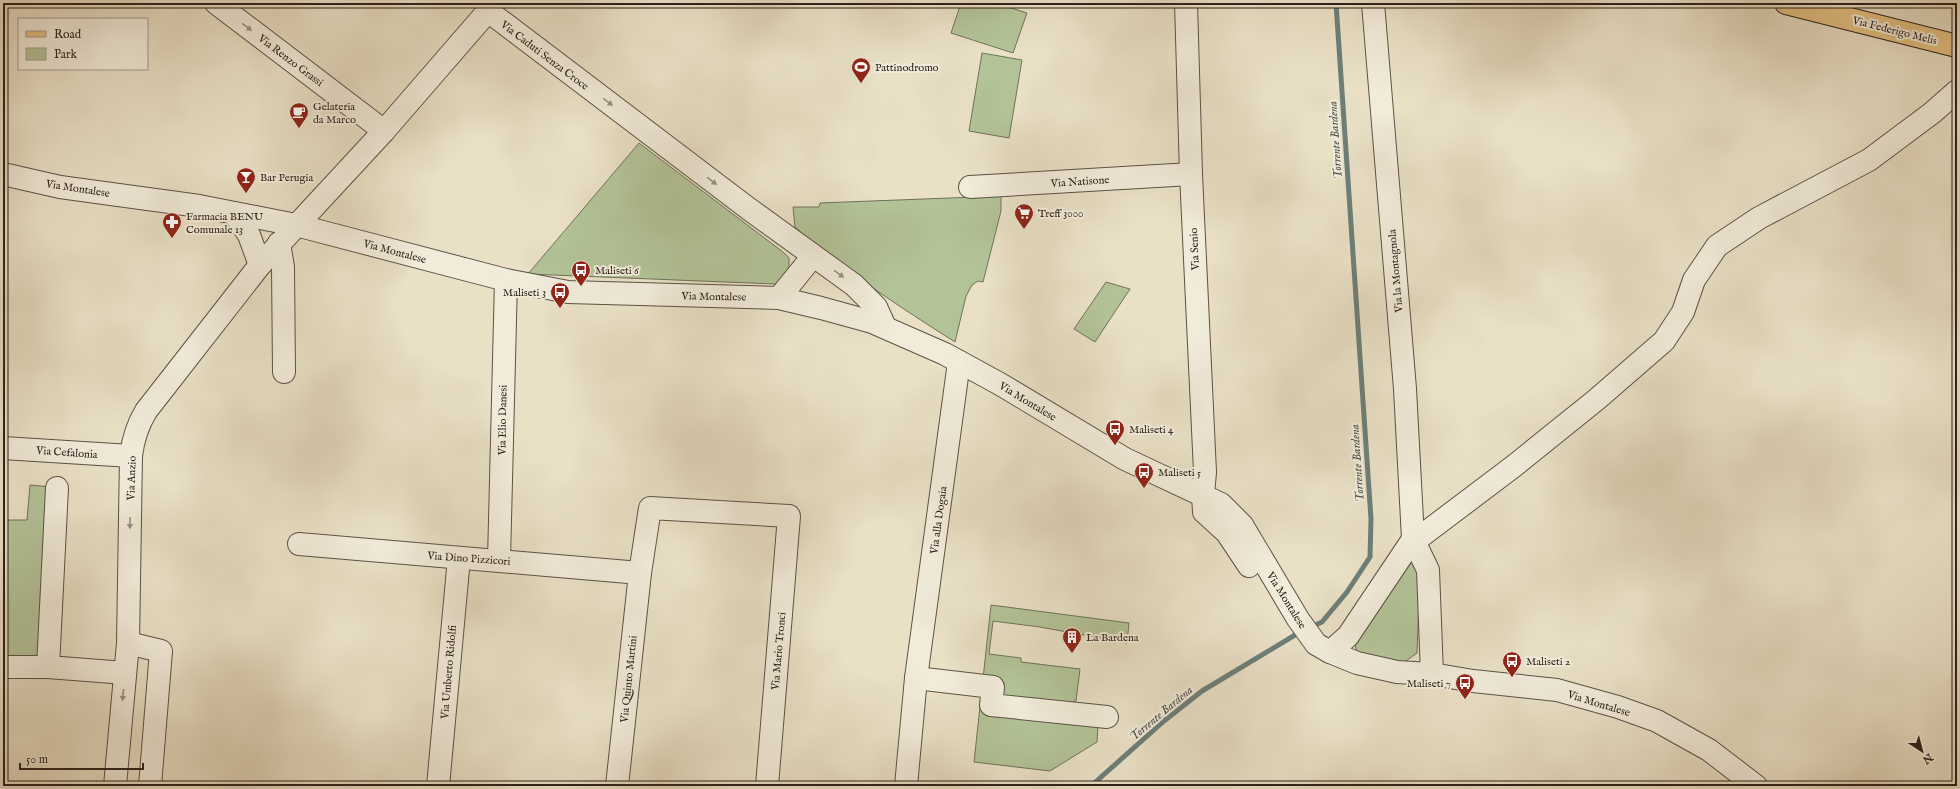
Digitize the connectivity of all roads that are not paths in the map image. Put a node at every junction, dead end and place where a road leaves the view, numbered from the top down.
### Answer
1 (216, 3) edge
2 (1186, 3) edge
3 (1374, 3) edge
4 (1786, 3) edge
5 (1957, 46) edge
6 (1957, 91) edge
7 (384, 131) junction
8 (3, 174) edge
9 (1191, 174) junction
10 (970, 187) dead end
11 (234, 213) junction
12 (296, 225) junction
13 (279, 243) junction
14 (814, 256) junction
15 (260, 265) junction
16 (506, 280) junction
17 (779, 298) junction
18 (884, 327) junction
19 (959, 362) junction
20 (284, 372) dead end
21 (3, 448) edge
22 (131, 456) junction
23 (57, 488) dead end
24 (1202, 494) junction
25 (789, 516) joint
26 (1413, 539) junction
27 (299, 544) dead end
28 (458, 558) junction
29 (499, 560) junction
30 (640, 573) junction
31 (1273, 608) dead end
32 (128, 643) junction
33 (1323, 648) junction
34 (3, 667) edge
35 (48, 667) junction
36 (125, 673) junction
37 (1432, 674) junction
38 (916, 678) junction
39 (1107, 717) dead end
40 (115, 786) edge
41 (150, 786) edge
42 (438, 786) edge
43 (617, 786) edge
44 (767, 786) edge
45 (906, 786) edge
46 (1756, 786) edge

1 -> 7 street, Via Renzo Grassi
2 - 9 street, Via Senio
3 - 26 street, Via la Montagnola
4 - 5 main road, Via Federigo Melis
6 - 26 street
7 - 12 street, Via Caduti Senza Croce
7 -> 14 street, Via Caduti Senza Croce
8 - 11 street, Via Montalese
9 - 10 street, Via Natisone
9 - 24 street, Via Senio
11 - 12 street, Via Montalese
11 - 15 street
12 - 13 street, Via Anzio
12 - 16 street, Via Montalese
13 - 15 street, Via Anzio
13 - 20 street
14 - 17 street
14 -> 18 street, Via Caduti Senza Croce
15 - 22 street, Via Anzio
16 - 17 street, Via Montalese
16 - 29 street, Via Elio Danesi
17 - 18 street, Via Montalese
18 - 19 street, Via Montalese
19 - 24 street, Via Montalese
19 - 38 street, Via alla Dogaia
21 - 22 street, Via Cefalonia
22 -> 32 street, Via Anzio
23 - 35 street
24 - 31 street, Via Senio
24 - 33 street, Via Montalese
25 - 30 street, Via Quinto Martini
25 - 44 street, Via Mario Tronci
26 - 33 street
26 - 37 street
27 - 28 street, Via Dino Pizzicori
28 - 29 street, Via Dino Pizzicori
28 - 42 street, Via Umberto Ridolfi
29 - 30 street, Via Dino Pizzicori
30 - 43 street, Via Quinto Martini
32 - 36 street, Via Anzio
32 - 41 street
33 - 37 street, Via Montalese
34 - 35 street
35 - 36 street
36 -> 40 street, Via Anzio
37 - 46 street, Via Montalese
38 - 39 street
38 - 45 street, Via alla Dogaia

